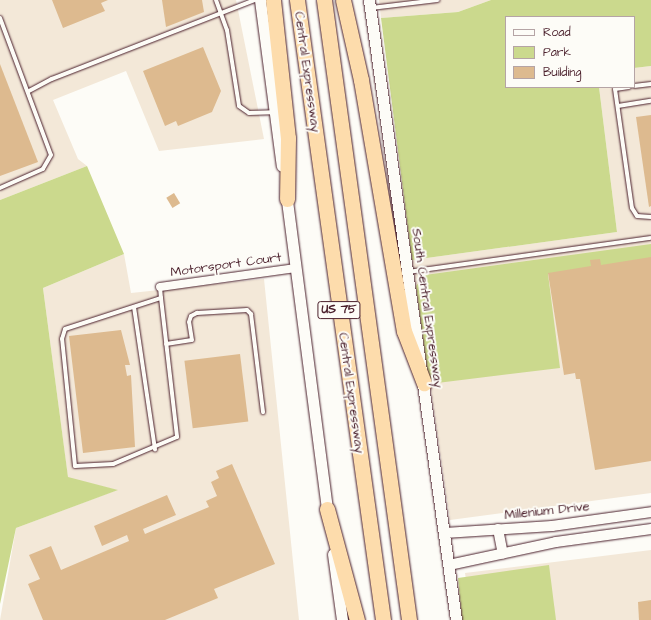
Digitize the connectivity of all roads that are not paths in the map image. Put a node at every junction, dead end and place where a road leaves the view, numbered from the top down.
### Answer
1 (216, 0) edge
2 (255, 0) edge
3 (260, 0) edge
4 (274, 0) edge
5 (297, 0) edge
6 (324, 0) edge
7 (343, 0) edge
8 (438, 0) edge
9 (403, 2) edge
10 (370, 4) edge
11 (221, 15) junction
12 (0, 18) edge
13 (651, 84) edge
14 (635, 86) edge
15 (622, 88) edge
16 (28, 91) junction
17 (651, 101) edge
18 (618, 106) junction
19 (275, 112) junction
20 (0, 188) edge
21 (287, 199) junction
22 (651, 217) edge
23 (651, 238) edge
24 (296, 268) junction
25 (407, 272) junction
26 (160, 287) joint
27 (161, 298) junction
28 (134, 307) junction
29 (166, 344) junction
30 (424, 383) junction
31 (263, 412) dead end
32 (155, 449) junction
33 (327, 509) junction
34 (651, 512) edge
35 (498, 529) junction
36 (651, 529) edge
37 (445, 533) junction
38 (502, 554) junction
39 (449, 565) junction
40 (342, 620) edge
41 (357, 620) edge
42 (383, 620) edge
43 (409, 620) edge
44 (456, 620) edge

1 - 11 lane
2 - 11 lane
3 - 19 main road
4 - 21 highway
5 - 42 highway, Central Expressway / US 75
6 - 43 highway, Central Expressway / US 75
7 - 30 highway
8 - 9 lane
9 - 10 lane
10 - 25 main road, South Central Expressway
11 - 16 lane
11 - 19 lane
12 - 16 lane
13 - 14 lane
15 - 18 lane
16 - 20 lane
17 - 18 lane
18 - 22 lane
19 - 21 main road
21 - 24 main road
23 - 25 lane
24 - 26 street, Motorsport Court
24 - 33 main road
25 - 30 main road, South Central Expressway
26 - 27 lane
27 - 28 lane
27 - 29 lane
28 - 32 lane
28 - 32 lane
29 - 31 lane
29 - 32 lane
30 - 37 main road, South Central Expressway
33 - 40 main road
33 - 41 highway
34 - 35 street, Millenium Drive
35 - 37 street, Millenium Drive
35 - 38 street
36 - 38 street
37 - 39 main road, South Central Expressway
38 - 39 street
39 - 44 main road, South Central Expressway

